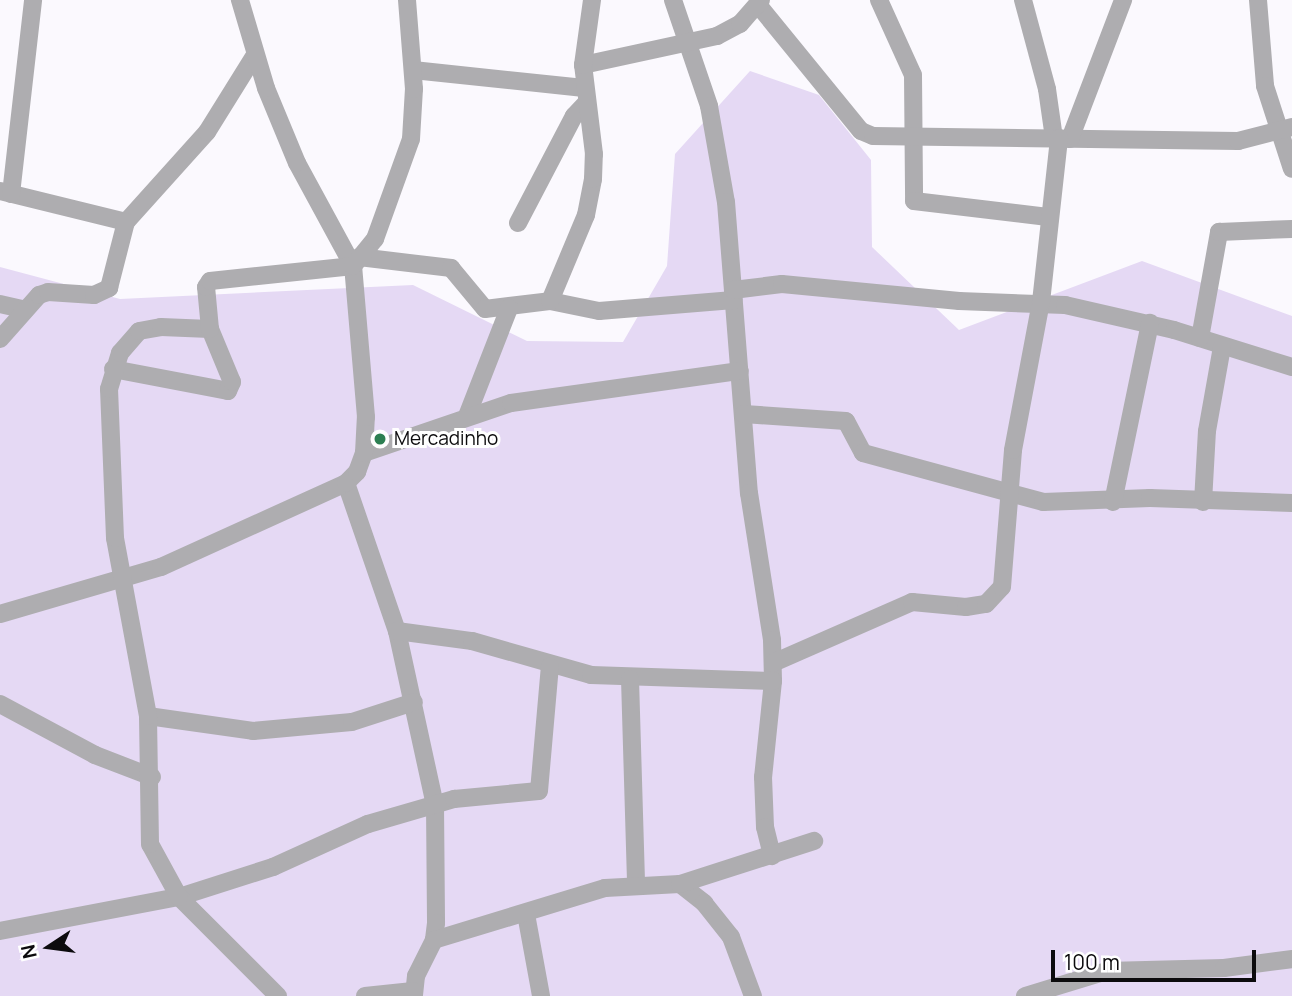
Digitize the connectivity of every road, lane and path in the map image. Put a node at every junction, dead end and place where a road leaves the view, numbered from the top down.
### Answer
1 (33, 0) edge
2 (240, 0) edge
3 (407, 0) edge
4 (592, 0) edge
5 (673, 0) edge
6 (879, 0) edge
7 (1023, 0) edge
8 (1123, 0) edge
9 (1258, 0) edge
10 (760, 3) edge
11 (688, 41) junction
12 (255, 55) junction
13 (583, 65) junction
14 (413, 70) junction
15 (585, 95) junction
16 (1286, 129) edge
17 (915, 138) junction
18 (1061, 138) junction
19 (1292, 169) edge
20 (6, 193) edge
21 (1048, 217) junction
22 (126, 222) junction
23 (518, 223) dead end
24 (1292, 229) edge
25 (356, 262) junction
26 (734, 295) junction
27 (550, 301) junction
28 (1041, 302) junction
29 (0, 304) edge
30 (509, 308) junction
31 (25, 310) junction
32 (1150, 323) junction
33 (211, 329) junction
34 (1200, 338) junction
35 (0, 339) edge
36 (1222, 347) junction
37 (1292, 367) edge
38 (113, 369) junction
39 (740, 370) junction
40 (744, 414) junction
41 (467, 416) junction
42 (364, 453) junction
43 (346, 483) junction
44 (1011, 495) junction
45 (1113, 502) junction
46 (1203, 502) junction
47 (1292, 503) edge
48 (124, 580) junction
49 (0, 614) edge
50 (397, 631) junction
51 (550, 666) junction
52 (773, 672) junction
53 (630, 678) junction
54 (414, 702) junction
55 (0, 704) edge
56 (148, 716) junction
57 (152, 777) junction
58 (435, 805) junction
59 (814, 841) dead end
60 (772, 856) junction
61 (636, 883) junction
62 (680, 884) junction
63 (179, 897) junction
64 (526, 914) junction
65 (0, 931) edge
66 (434, 940) junction
67 (1292, 959) edge
68 (414, 993) edge
69 (278, 996) edge
70 (365, 996) edge
71 (541, 996) edge
72 (753, 996) edge
73 (1025, 996) edge

1 - 20 street
2 - 12 street
3 - 14 street
4 - 13 street
5 - 11 street
6 - 17 street
7 - 18 street
8 - 18 street
9 - 16 street
10 - 11 street
10 - 17 street
11 - 13 street
11 - 26 street
12 - 22 street
12 - 25 street
13 - 15 street
14 - 15 street
14 - 25 street
15 - 23 street
15 - 27 street
16 - 18 street
16 - 19 street
17 - 18 street
17 - 21 street
18 - 21 street
20 - 22 street
21 - 28 street
22 - 31 street
24 - 34 street
25 - 30 street
25 - 33 street
25 - 42 street
26 - 27 street
26 - 28 street
26 - 39 street
27 - 30 street
28 - 32 street
28 - 44 street
29 - 31 street
30 - 41 street
31 - 35 street
32 - 34 street
32 - 45 street
33 - 38 street
33 - 38 street
34 - 36 street
36 - 37 street
36 - 46 street
38 - 48 street
39 - 40 street
39 - 41 street
40 - 44 street
40 - 52 street
41 - 42 street
42 - 43 street
43 - 48 street
43 - 50 street
44 - 45 street
44 - 52 street
45 - 46 street
46 - 47 street
48 - 49 street
48 - 56 street
50 - 51 street
50 - 54 street
51 - 53 street
51 - 58 street
52 - 53 street
52 - 60 street
53 - 61 street
54 - 56 street
54 - 58 street
55 - 57 street
56 - 57 street
57 - 63 street
58 - 63 street
58 - 66 street
59 - 60 street
60 - 62 street
61 - 62 street
61 - 64 street
62 - 72 street
63 - 65 street
63 - 69 street
64 - 66 street
64 - 71 street
66 - 68 street
67 - 73 street
68 - 70 street

